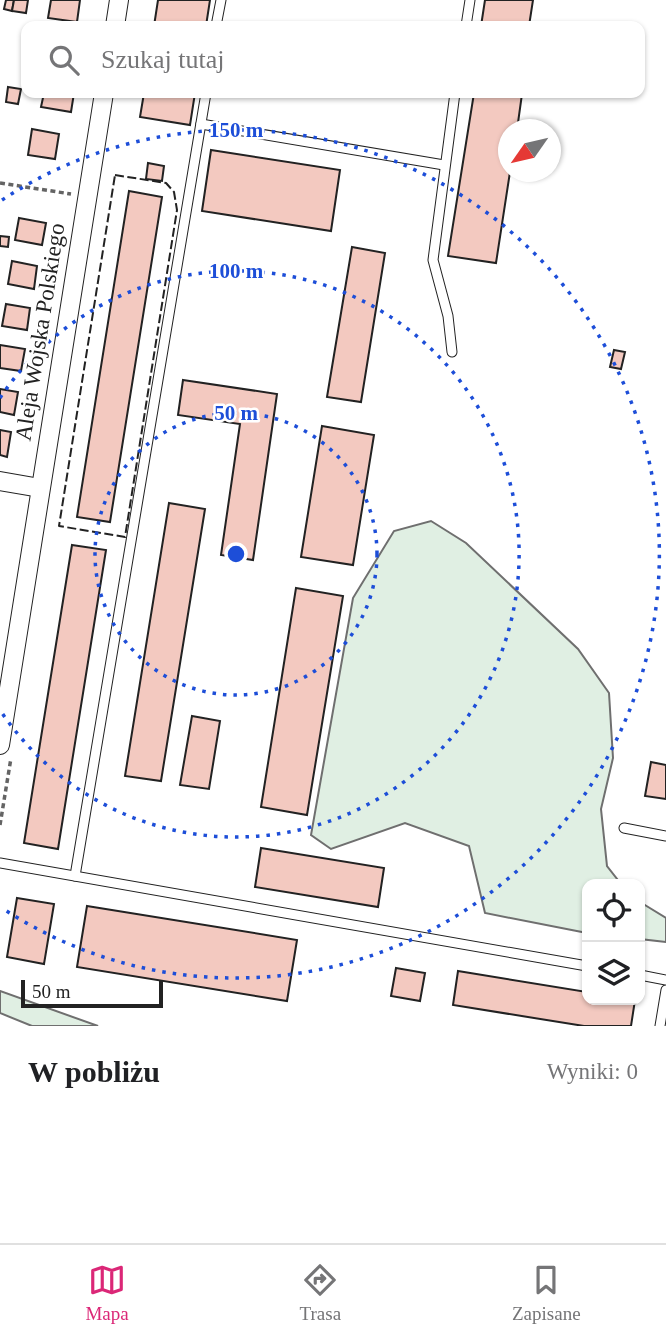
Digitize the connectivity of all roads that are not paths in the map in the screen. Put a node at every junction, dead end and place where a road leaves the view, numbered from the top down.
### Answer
1 (118, 0) edge
2 (221, 0) edge
3 (470, 0) edge
4 (116, 21) edge
5 (217, 21) edge
6 (467, 21) edge
7 (103, 98) edge
8 (205, 98) edge
9 (454, 98) edge
10 (201, 124) junction
11 (444, 165) junction
12 (452, 352) dead end
13 (0, 481) edge
14 (40, 488) junction
15 (2, 722) edge
16 (0, 745) edge
17 (624, 828) dead end
18 (666, 836) edge
19 (0, 863) edge
20 (75, 876) junction
21 (582, 965) edge
22 (645, 976) edge
23 (666, 980) edge
24 (666, 990) edge
25 (660, 1026) edge

1 - 4 street
2 - 5 lane
3 - 6 lane
7 - 14 street, Aleja Wojska Polskiego
8 - 10 lane
9 - 11 lane
10 - 11 lane
10 - 20 lane
11 - 12 lane
13 - 14 street
14 - 15 street, Aleja Wojska Polskiego
15 - 16 street, Aleja Wojska Polskiego
17 - 18 lane
19 - 20 lane
20 - 21 lane
22 - 23 lane
24 - 25 lane

